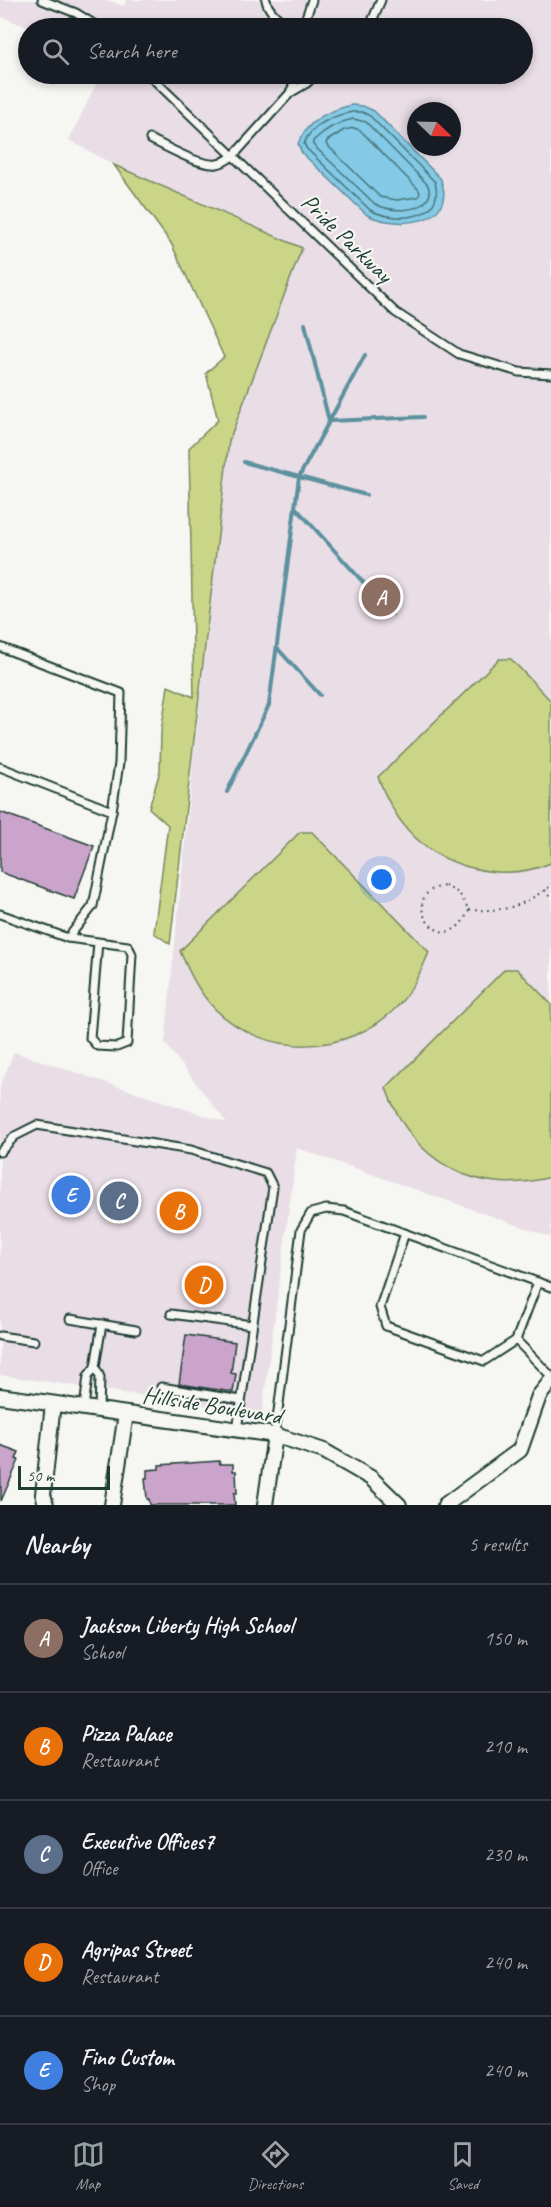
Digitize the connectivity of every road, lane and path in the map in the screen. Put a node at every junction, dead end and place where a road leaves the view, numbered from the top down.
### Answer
1 (42, 0) edge
2 (266, 0) edge
3 (312, 0) edge
4 (381, 0) edge
5 (84, 18) edge
6 (279, 18) edge
7 (307, 18) edge
8 (373, 18) edge
9 (159, 84) edge
10 (294, 84) edge
11 (305, 84) edge
12 (290, 93) junction
13 (150, 139) dead end
14 (234, 155) junction
15 (551, 374) edge
16 (0, 647) edge
17 (0, 767) edge
18 (112, 812) junction
19 (551, 886) edge
20 (545, 890) junction
21 (551, 899) edge
22 (469, 910) junction
23 (0, 914) edge
24 (68, 938) junction
25 (98, 942) junction
26 (0, 1152) edge
27 (405, 1233) junction
28 (538, 1282) junction
29 (551, 1287) edge
30 (171, 1314) dead end
31 (70, 1319) dead end
32 (102, 1324) junction
33 (252, 1325) junction
34 (136, 1330) dead end
35 (0, 1336) edge
36 (516, 1340) junction
37 (34, 1341) dead end
38 (95, 1367) junction
39 (551, 1376) edge
40 (551, 1381) edge
41 (160, 1387) dead end
42 (0, 1396) edge
43 (241, 1400) junction
44 (53, 1404) junction
45 (84, 1408) junction
46 (99, 1410) junction
47 (126, 1414) junction
48 (237, 1430) junction
49 (275, 1435) junction
50 (46, 1505) edge
51 (112, 1505) edge
52 (265, 1505) edge
53 (399, 1505) edge
54 (445, 1505) edge

1 - 5 lane
2 - 6 lane
3 - 7 lane
4 - 8 lane
9 - 14 lane, Pride Parkway
10 - 12 lane
11 - 12 lane
12 - 14 lane
13 - 14 lane
14 - 15 lane, Pride Parkway
16 - 18 lane
17 - 18 lane
18 - 24 lane
19 - 20 path
20 - 21 path
20 - 22 path
22 - 22 path
23 - 24 lane
24 - 25 lane
25 - 25 lane
26 - 33 lane
27 - 28 lane
27 - 36 lane
27 - 49 lane
28 - 29 lane
28 - 36 lane
30 - 33 lane
31 - 32 lane
32 - 34 lane
32 - 38 lane
33 - 43 lane
35 - 37 lane
36 - 39 lane
38 - 45 lane
38 - 46 lane
40 - 54 street
41 - 43 lane
42 - 44 street, Hillside Boulevard
43 - 48 lane
44 - 45 street, Hillside Boulevard
44 - 50 street
45 - 46 street, Hillside Boulevard
46 - 47 street, Hillside Boulevard
47 - 48 street, Hillside Boulevard
47 - 51 street
48 - 49 street, Hillside Boulevard
49 - 52 street
49 - 53 street, Hillside Boulevard

